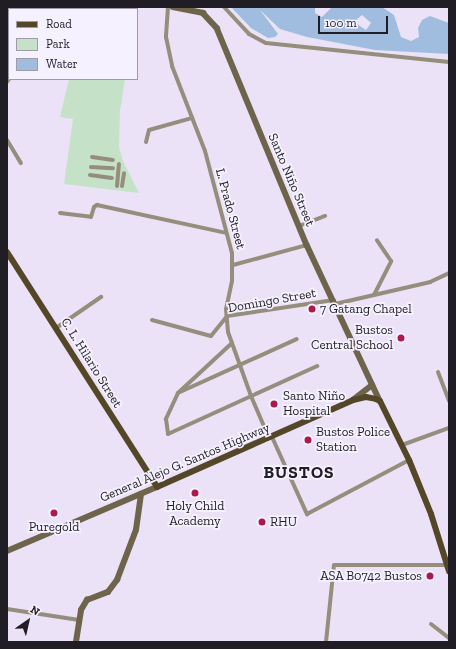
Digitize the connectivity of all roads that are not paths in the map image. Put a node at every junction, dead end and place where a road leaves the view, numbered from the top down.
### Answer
1 (168, 7) edge
2 (173, 7) edge
3 (224, 7) edge
4 (449, 62) edge
5 (192, 118) junction
6 (7, 140) edge
7 (146, 142) dead end
8 (92, 157) dead end
9 (113, 160) dead end
10 (21, 163) dead end
11 (119, 164) dead end
12 (91, 167) dead end
13 (113, 168) dead end
14 (124, 173) dead end
15 (90, 175) dead end
16 (112, 178) dead end
17 (117, 186) dead end
18 (122, 186) dead end
19 (60, 213) dead end
20 (325, 216) dead end
21 (299, 226) junction
22 (226, 233) junction
23 (377, 240) dead end
24 (306, 245) junction
25 (7, 252) edge
26 (233, 265) junction
27 (449, 272) edge
28 (374, 295) junction
29 (101, 297) dead end
30 (335, 302) junction
31 (227, 316) junction
32 (152, 320) dead end
33 (56, 328) junction
34 (297, 339) dead end
35 (232, 343) junction
36 (239, 365) junction
37 (317, 366) dead end
38 (438, 372) dead end
39 (372, 385) junction
40 (178, 393) junction
41 (251, 396) junction
42 (353, 400) junction
43 (380, 401) junction
44 (449, 401) edge
45 (449, 428) edge
46 (271, 438) junction
47 (402, 444) junction
48 (409, 460) junction
49 (157, 487) junction
50 (142, 494) junction
51 (7, 551) edge
52 (448, 568) edge
53 (7, 609) edge
54 (79, 620) junction
55 (431, 624) dead end
56 (449, 638) edge
57 (76, 642) edge
58 (326, 642) edge

1 - 5 street, L. Prado Street
2 - 21 street, Santo Niño Street
3 - 4 street
5 - 7 street
5 - 22 street, L. Prado Street
6 - 10 street
8 - 9 street
11 - 17 street
12 - 13 street
14 - 18 street
15 - 16 street
19 - 22 street
20 - 21 street
21 - 24 street, Santo Niño Street
22 - 26 street, L. Prado Street
23 - 28 street
24 - 26 street
24 - 30 street, Santo Niño Street
25 - 33 main road, C. L. Hilario Street
26 - 31 street, L. Prado Street
27 - 28 street, Domingo Street
28 - 30 street, Domingo Street
29 - 33 street
30 - 31 street, Domingo Street
30 - 39 street, Santo Niño Street
31 - 32 street, Domingo Street
31 - 35 street, L. Prado Street
33 - 49 main road, C. L. Hilario Street
34 - 36 street
35 - 36 street, L. Prado Street
35 - 40 street
36 - 40 street
36 - 41 street, L. Prado Street
37 - 41 street
38 - 44 street
39 - 42 street
39 - 43 street, Santo Niño Street
40 - 41 street
41 - 46 street, L. Prado Street
42 - 43 main road, General Alejo G. Santos Highway
42 - 46 main road, General Alejo G. Santos Highway
43 - 47 main road
45 - 47 street
46 - 48 street, L. Prado Street
46 - 49 main road, General Alejo G. Santos Highway
47 - 48 main road
48 - 52 main road
49 - 50 street, General Alejo G. Santos Highway
50 - 51 street, General Alejo G. Santos Highway
50 - 54 street
52 - 58 street
53 - 54 street
54 - 57 street
55 - 56 street

